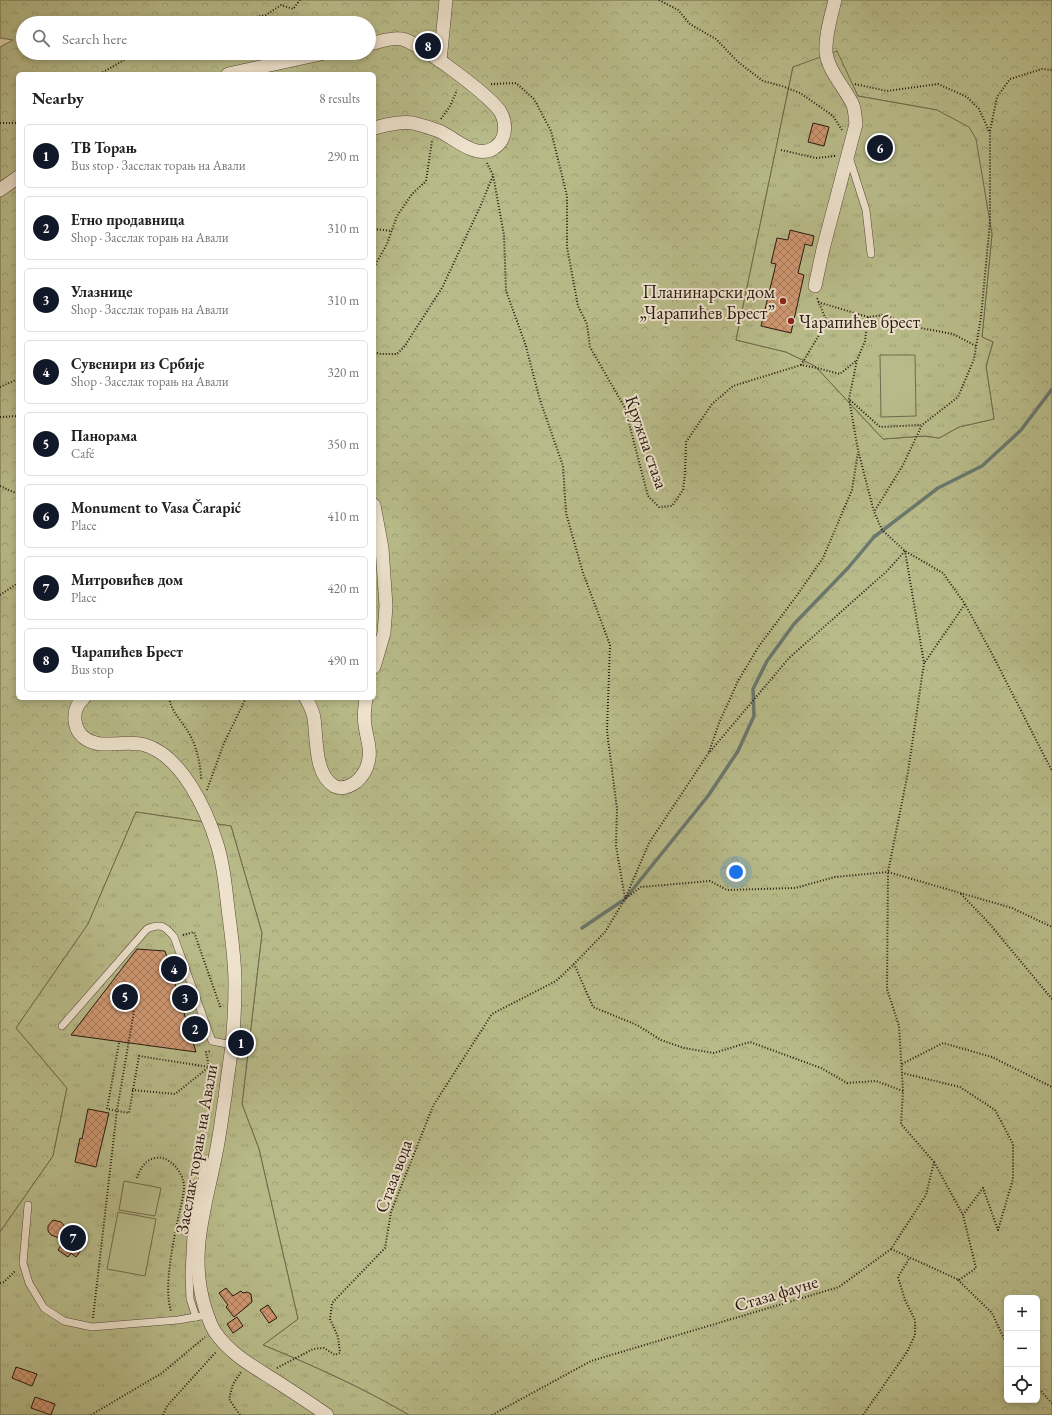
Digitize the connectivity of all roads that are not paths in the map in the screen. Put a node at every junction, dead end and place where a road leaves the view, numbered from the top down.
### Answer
1 (446, 0) edge
2 (835, 0) edge
3 (376, 43) edge
4 (293, 60) edge
5 (440, 61) junction
6 (237, 72) edge
7 (376, 128) edge
8 (848, 154) junction
9 (16, 178) edge
10 (0, 190) edge
11 (871, 254) dead end
12 (815, 286) dead end
13 (376, 516) edge
14 (376, 660) edge
15 (81, 700) edge
16 (307, 700) edge
17 (366, 700) edge
18 (62, 1026) dead end
19 (232, 1045) junction
20 (205, 1163) dead end
21 (28, 1205) dead end
22 (202, 1316) junction
23 (327, 1415) edge

1 - 5 street
2 - 8 street
3 - 5 street
4 - 6 street
5 - 7 street
8 - 11 lane
8 - 12 street
9 - 10 street
13 - 14 street
15 - 19 street, Заселак торањ на Авали
16 - 17 street
18 - 19 lane
19 - 22 street, Заселак торањ на Авали
20 - 22 lane
21 - 22 lane
22 - 23 street, Заселак торањ на Авали

